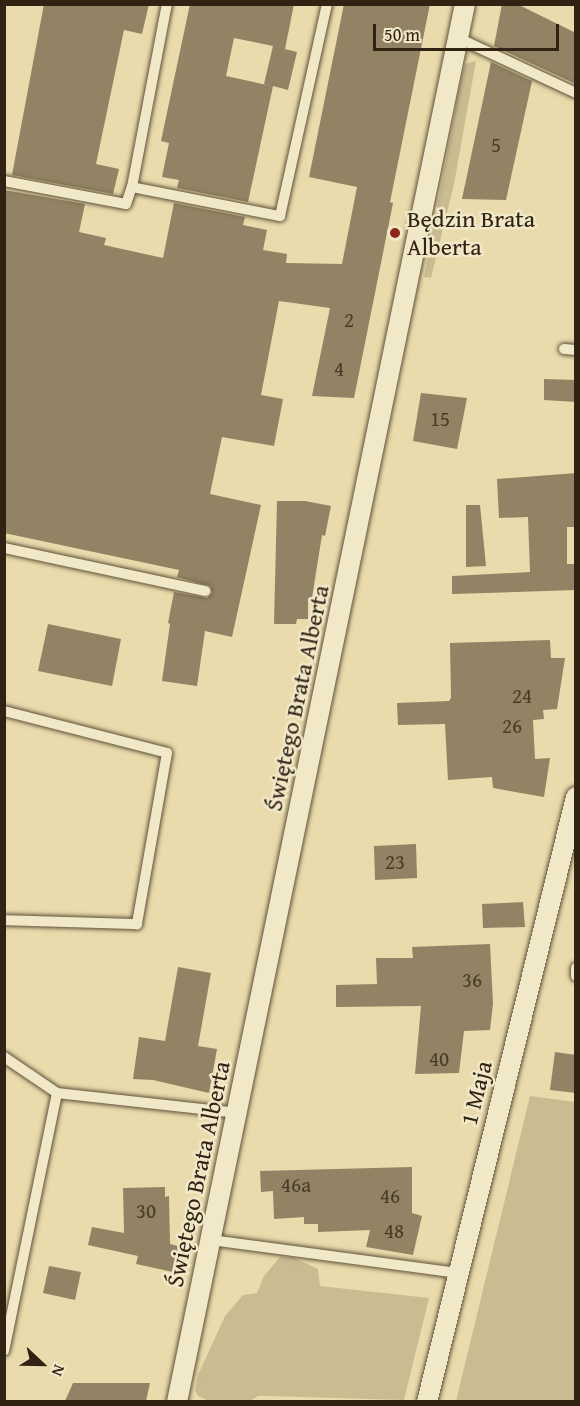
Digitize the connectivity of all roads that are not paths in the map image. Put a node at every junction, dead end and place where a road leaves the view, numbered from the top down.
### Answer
1 (168, 4) edge
2 (327, 4) edge
3 (465, 4) edge
4 (458, 38) junction
5 (576, 93) edge
6 (4, 181) edge
7 (132, 186) junction
8 (564, 349) dead end
9 (576, 350) edge
10 (4, 548) edge
11 (206, 591) dead end
12 (4, 711) edge
13 (576, 797) edge
14 (4, 920) edge
15 (576, 968) edge
16 (576, 976) edge
17 (4, 1057) edge
18 (57, 1094) junction
19 (238, 1113) junction
20 (211, 1240) junction
21 (458, 1273) junction
22 (4, 1351) edge
23 (177, 1401) edge
24 (427, 1401) edge

1 - 7 lane
2 - 7 lane
3 - 4 street, Świętego Brata Alberta
4 - 5 lane
4 - 19 street, Świętego Brata Alberta
6 - 7 lane
8 - 9 lane
10 - 11 lane
12 - 14 lane
13 - 21 street, 1 Maja
15 - 16 lane
17 - 18 lane
18 - 19 lane
18 - 22 lane
19 - 20 street, Świętego Brata Alberta
20 - 21 lane
20 - 23 street, Świętego Brata Alberta
21 - 24 street, 1 Maja

